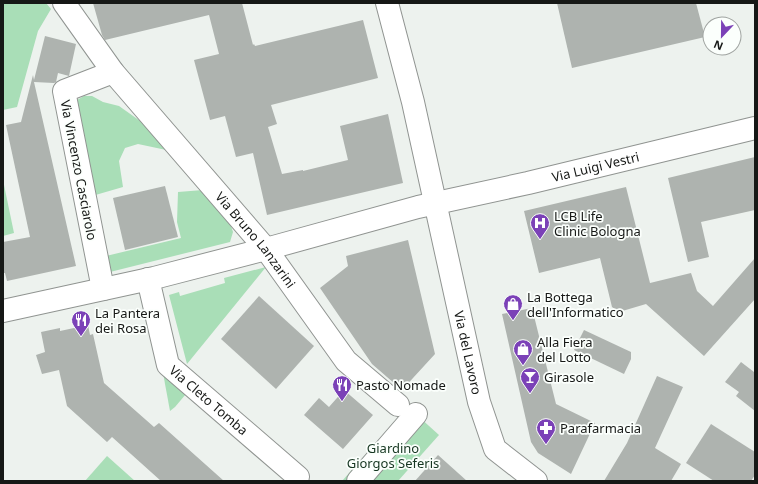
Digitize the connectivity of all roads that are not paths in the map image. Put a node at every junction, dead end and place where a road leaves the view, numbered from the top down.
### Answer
1 (64, 3) edge
2 (387, 3) edge
3 (113, 72) junction
4 (755, 128) edge
5 (435, 204) junction
6 (266, 249) junction
7 (148, 279) junction
8 (103, 289) junction
9 (3, 311) edge
10 (298, 477) dead end
11 (358, 481) edge
12 (536, 481) edge

1 - 3 street
2 - 5 street, Via del Lavoro
3 - 6 street, Via Bruno Lanzarini
3 - 8 street, Via Vincenzo Casciarolo
4 - 5 street, Via Luigi Vestri
5 - 6 street
5 - 12 street, Via del Lavoro
6 - 7 street
6 - 11 street, Via Bruno Lanzarini
7 - 8 street
7 - 10 street, Via Cleto Tomba
8 - 9 street

